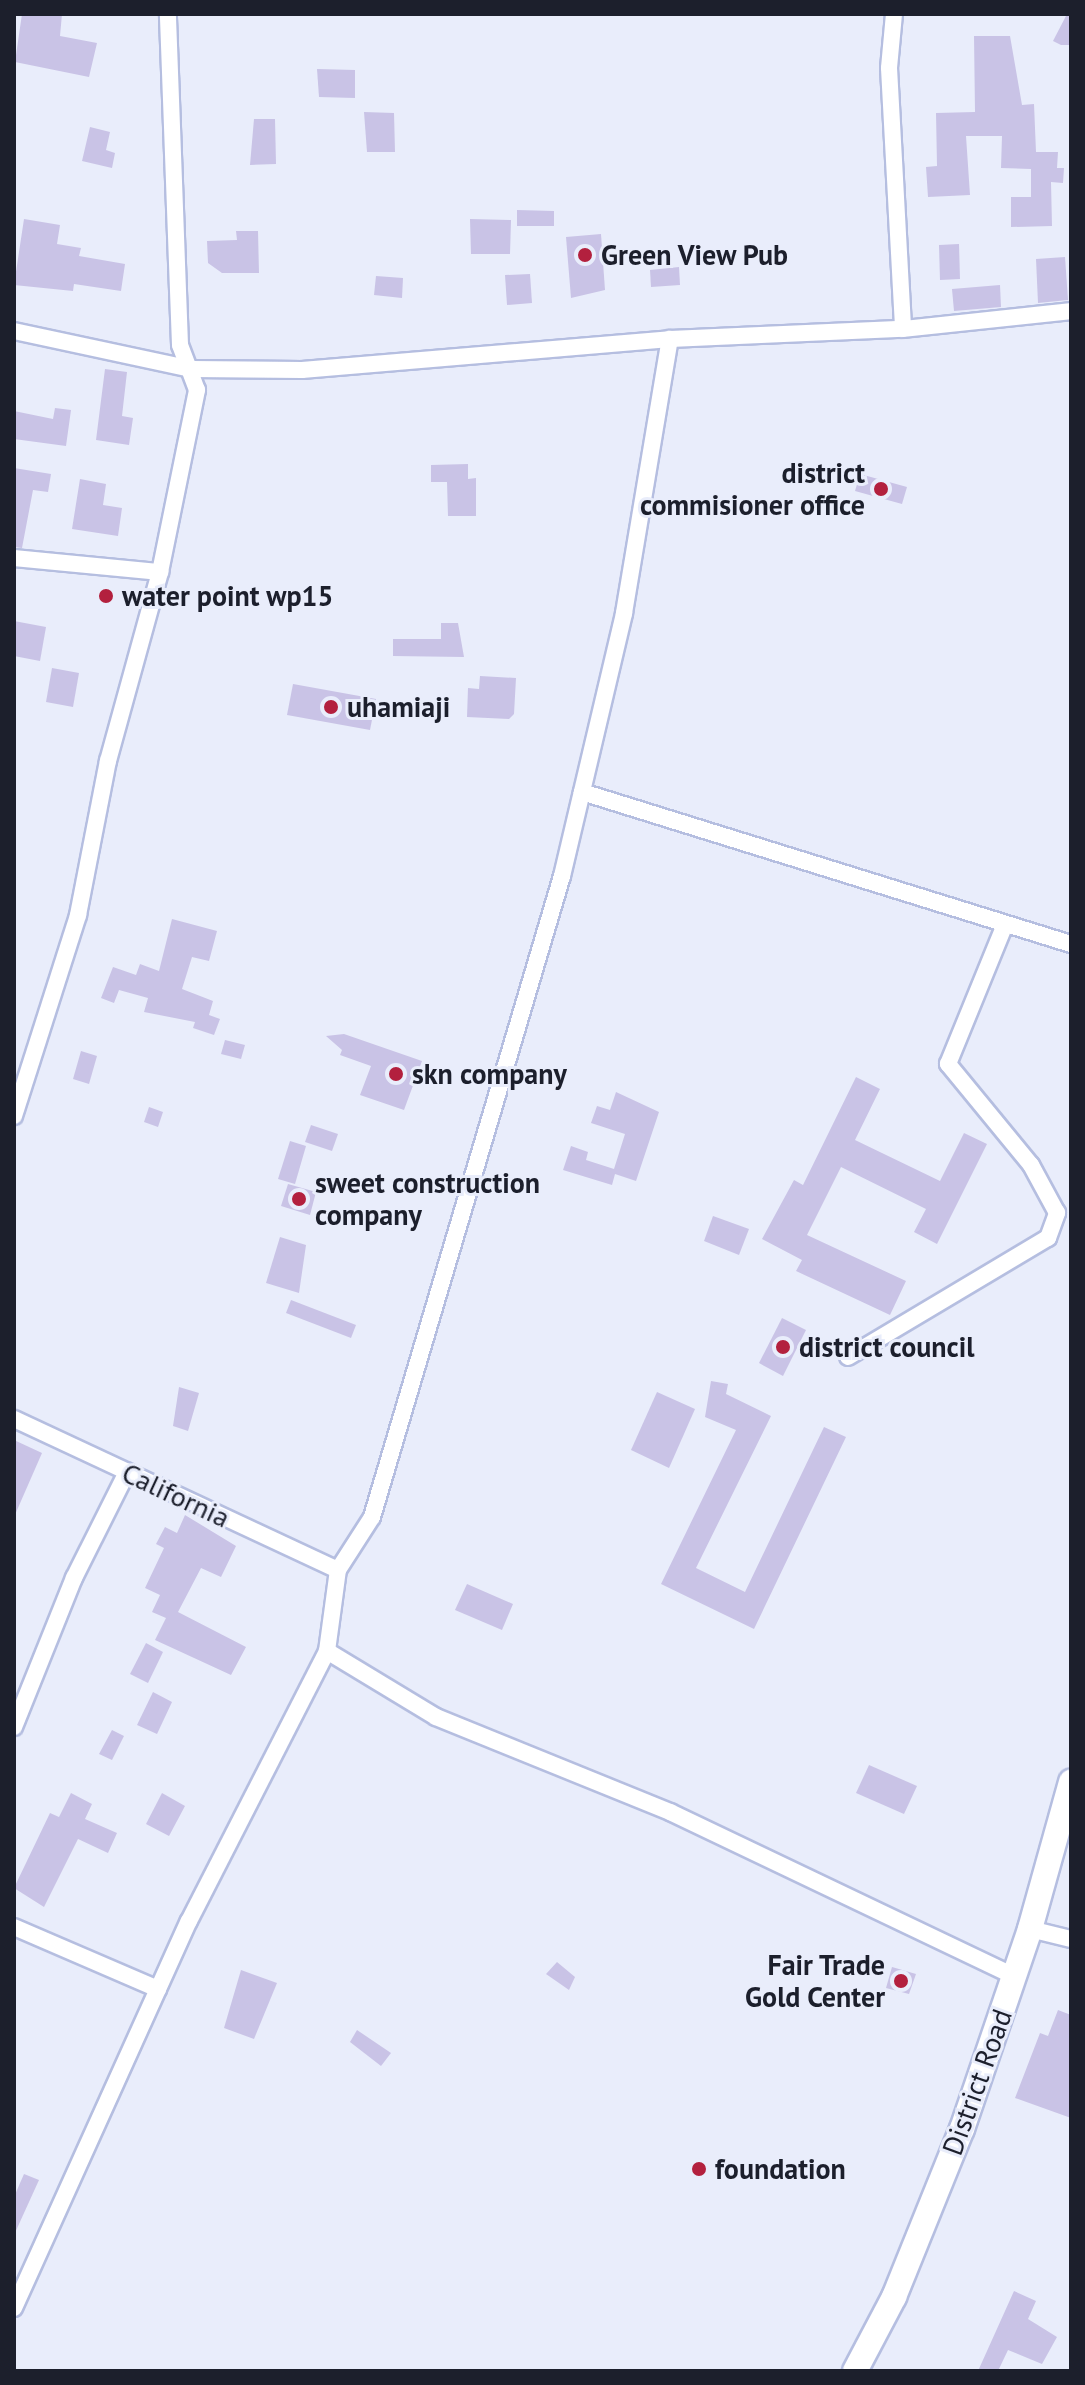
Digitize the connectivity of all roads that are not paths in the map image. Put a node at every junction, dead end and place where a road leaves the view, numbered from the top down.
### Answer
1 (168, 14) edge
2 (894, 14) edge
3 (1071, 311) edge
4 (903, 329) junction
5 (14, 331) edge
6 (670, 339) junction
7 (192, 369) junction
8 (14, 558) edge
9 (160, 572) junction
10 (582, 792) junction
11 (1005, 924) junction
12 (1071, 944) edge
13 (14, 1116) edge
14 (848, 1357) dead end
15 (14, 1419) edge
16 (127, 1472) junction
17 (338, 1570) junction
18 (327, 1651) junction
19 (14, 1727) edge
20 (1071, 1782) edge
21 (14, 1927) edge
22 (1030, 1929) junction
23 (1071, 1939) edge
24 (1014, 1976) junction
25 (158, 1989) junction
26 (14, 2308) edge
27 (855, 2371) edge

1 - 7 street
2 - 4 street
3 - 4 street
4 - 6 street
5 - 7 street
6 - 7 street
6 - 10 street
7 - 9 street
8 - 9 street
9 - 13 street
10 - 11 street
10 - 17 street
11 - 12 street
11 - 14 street
15 - 16 street, California
16 - 17 street, California
16 - 19 street
17 - 18 street
18 - 24 street
18 - 25 street
20 - 22 street, District Road
21 - 25 street
22 - 23 street
22 - 24 street, District Road
24 - 27 street, District Road
25 - 26 street

